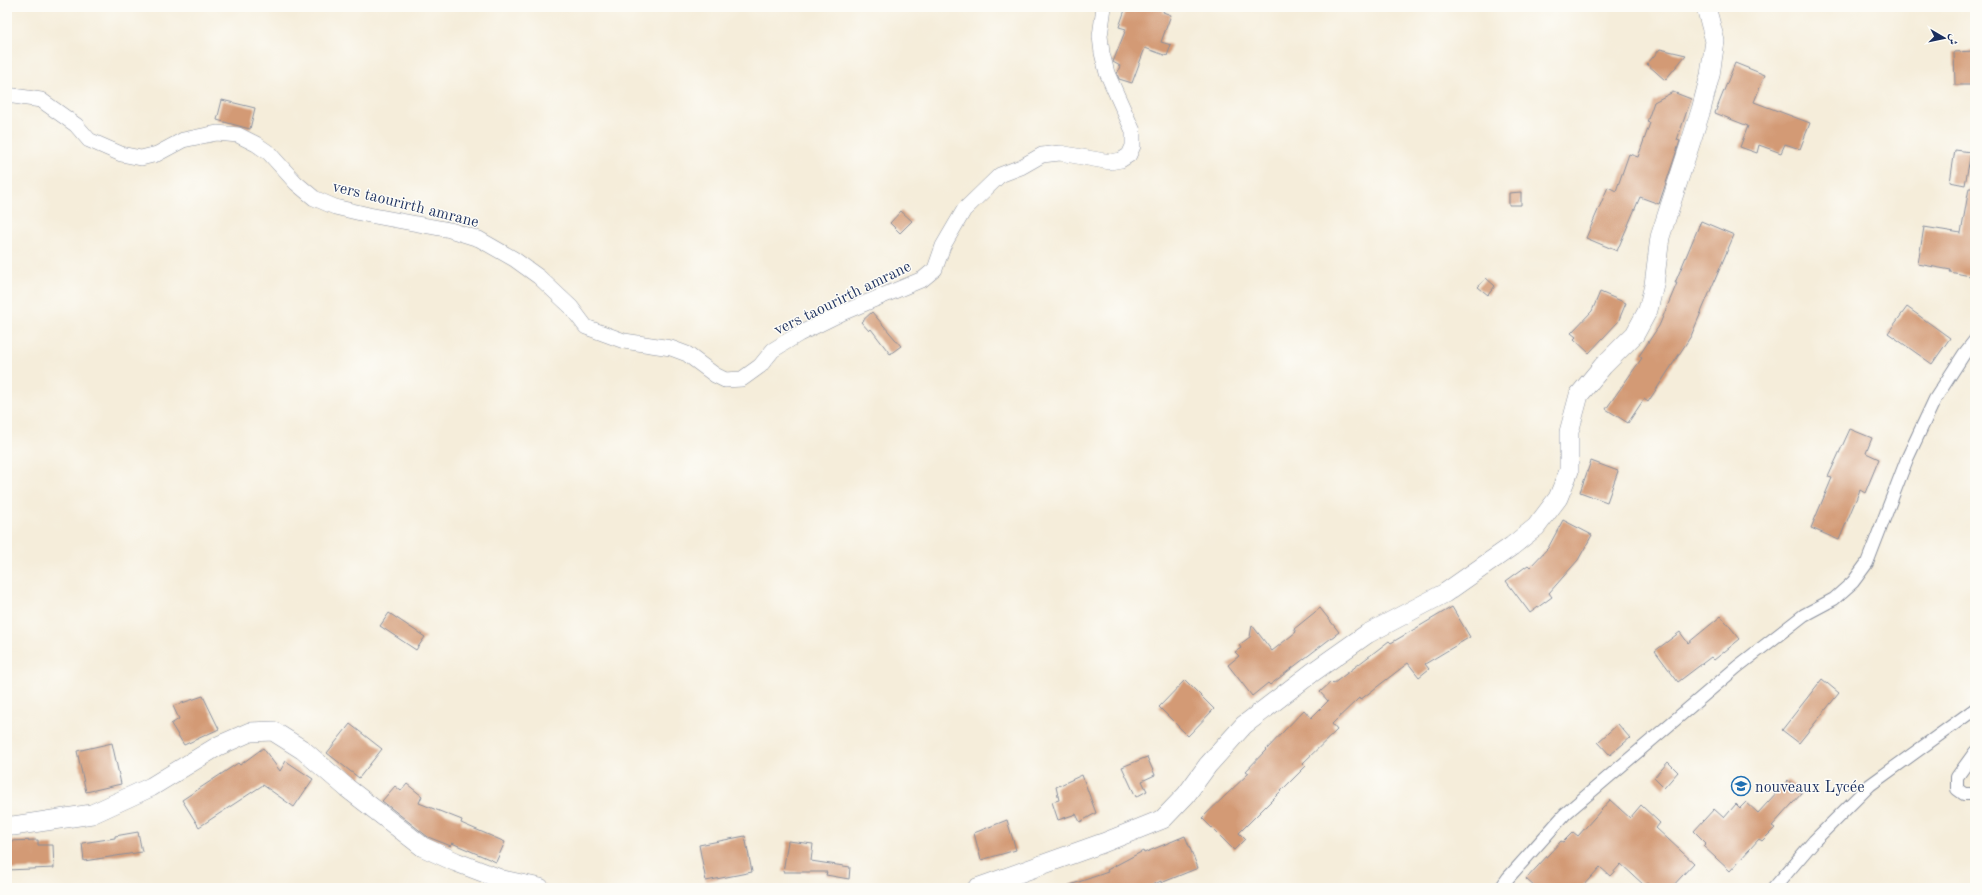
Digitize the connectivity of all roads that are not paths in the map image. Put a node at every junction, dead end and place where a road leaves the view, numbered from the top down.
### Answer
1 (1104, 7) edge
2 (1706, 7) edge
3 (7, 95) edge
4 (1975, 340) edge
5 (1975, 709) edge
6 (1975, 752) edge
7 (1975, 794) edge
8 (7, 826) edge
9 (540, 888) edge
10 (977, 888) edge
11 (1501, 888) edge
12 (1774, 888) edge

1 - 3 street, vers taourirth amrane
2 - 10 main road
4 - 11 street
5 - 12 street
6 - 7 street
8 - 9 main road

